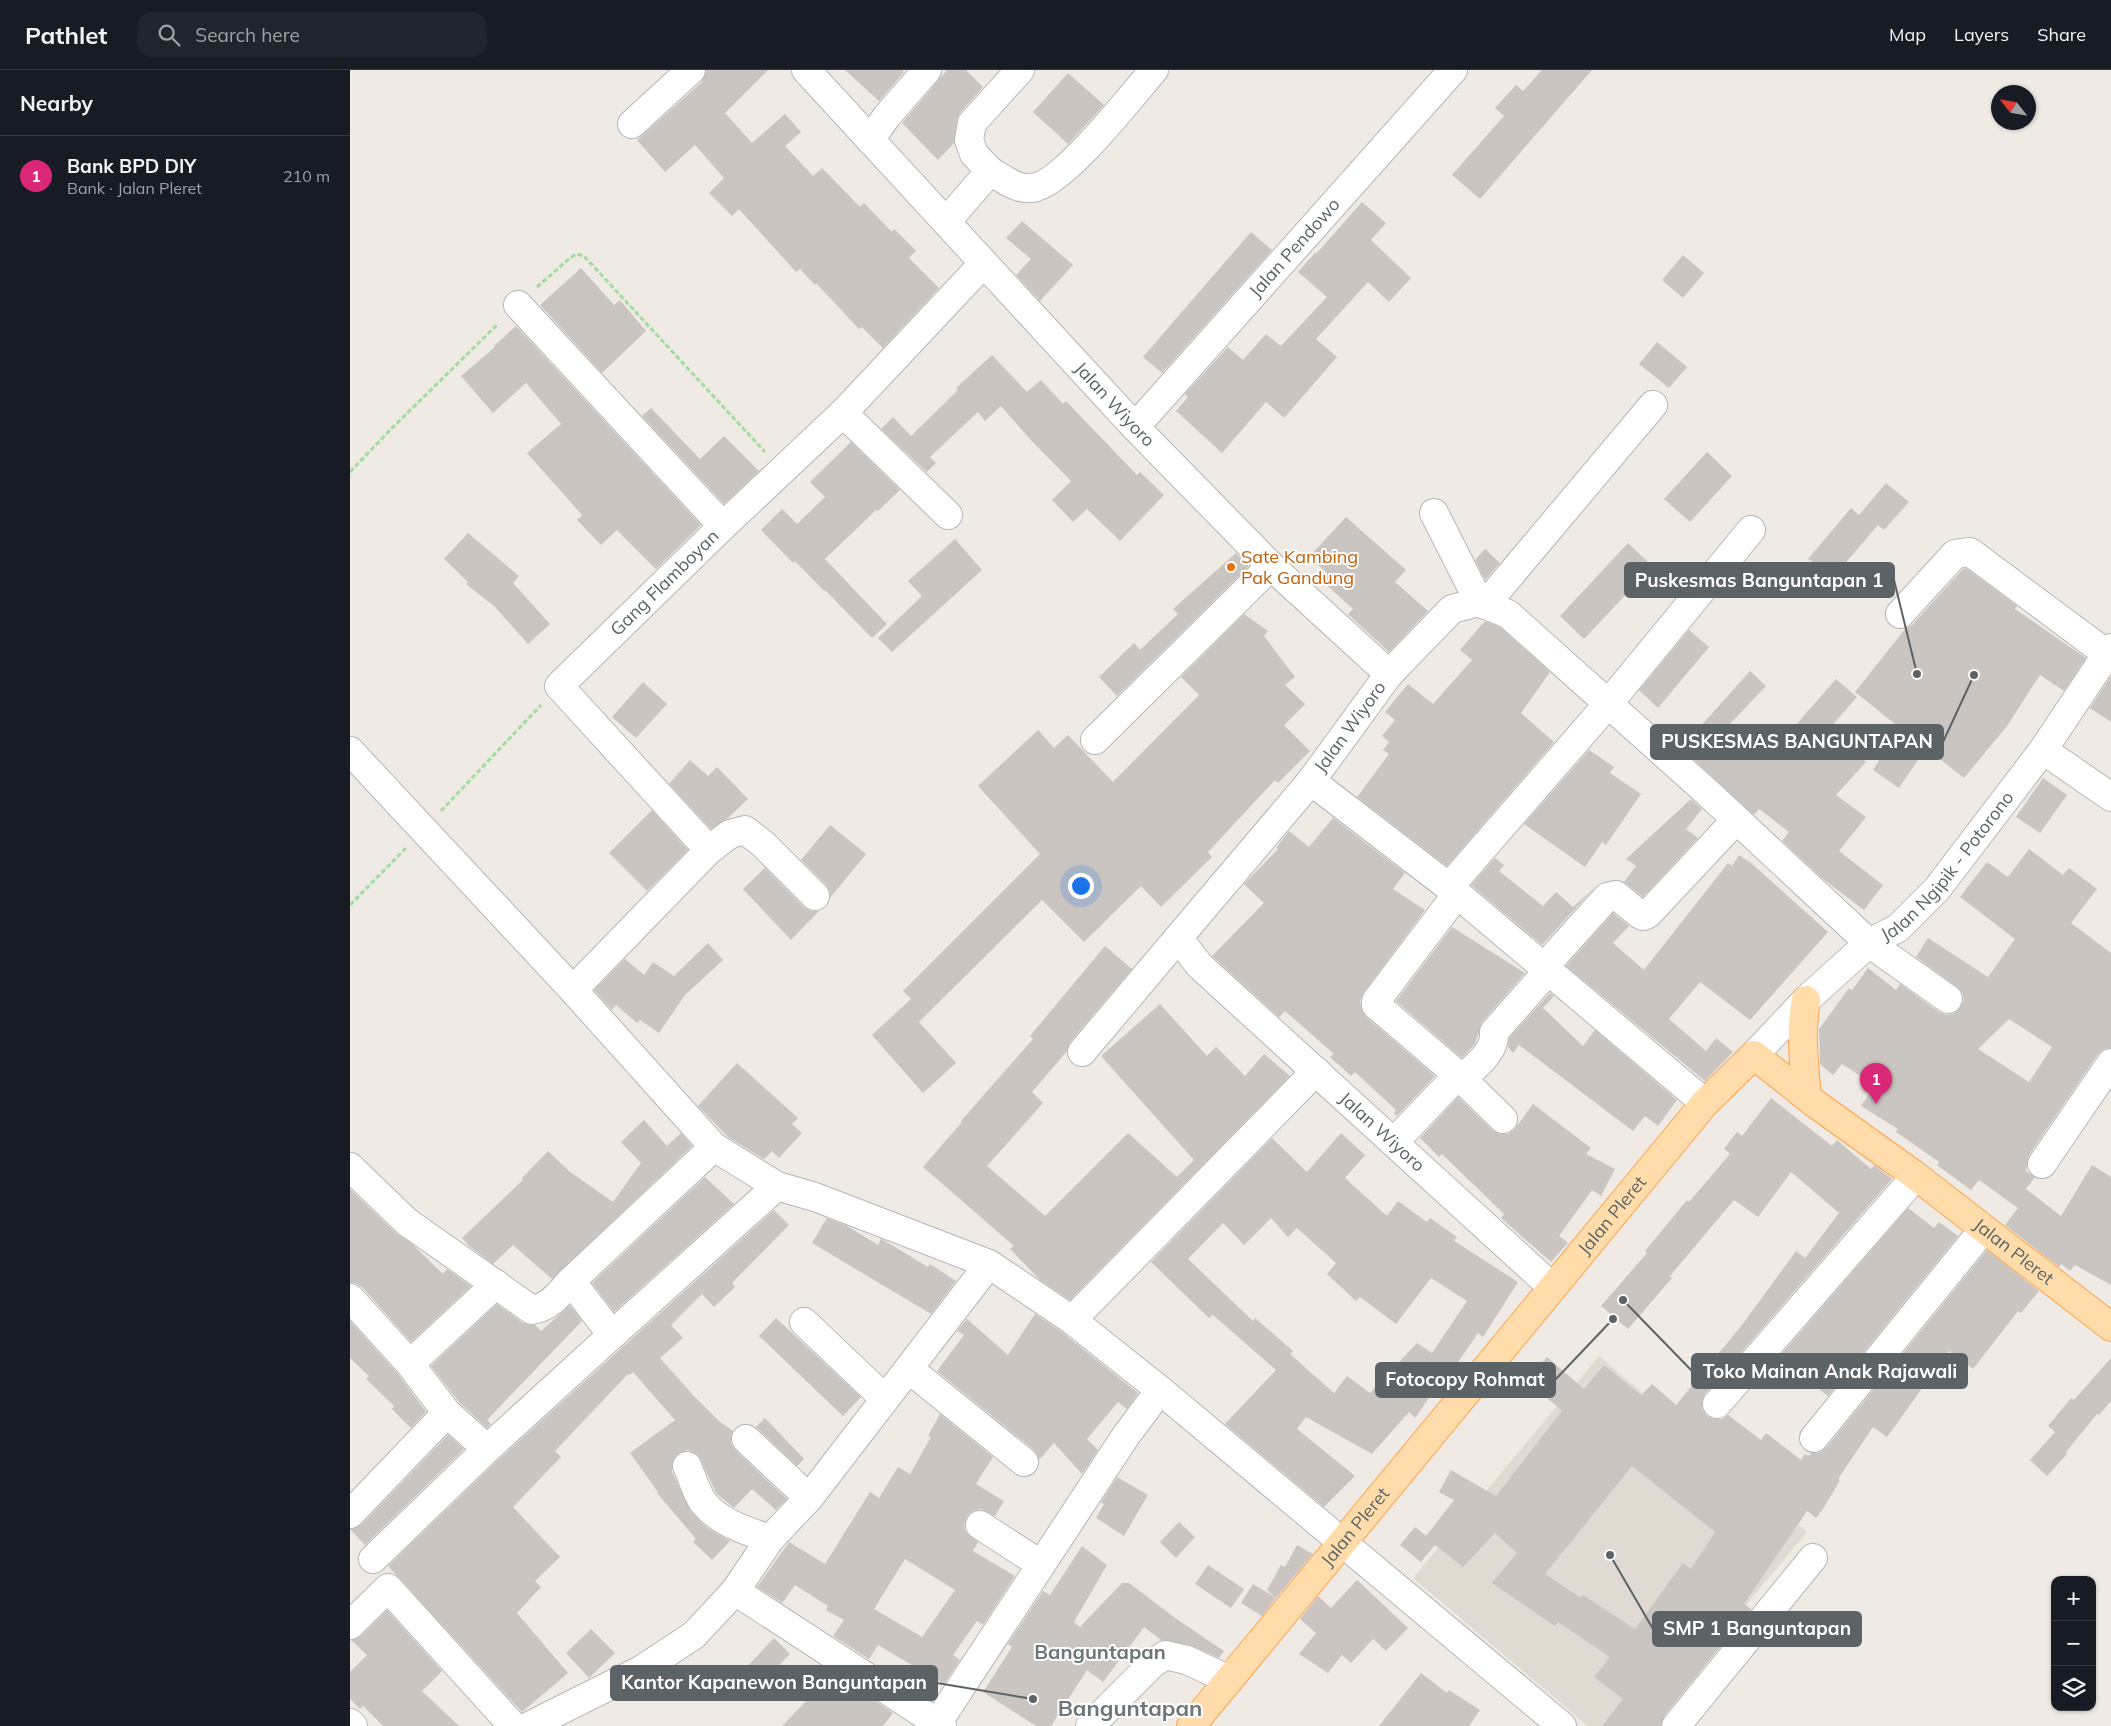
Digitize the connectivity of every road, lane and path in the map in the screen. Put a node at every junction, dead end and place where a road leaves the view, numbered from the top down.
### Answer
1 (691, 70) edge
2 (806, 70) edge
3 (927, 70) edge
4 (1020, 70) edge
5 (1154, 70) edge
6 (1453, 70) edge
7 (632, 124) dead end
8 (870, 140) junction
9 (990, 171) junction
10 (946, 222) junction
11 (984, 264) junction
12 (518, 305) junction
13 (1653, 404) dead end
14 (843, 413) junction
15 (1135, 426) junction
16 (782, 470) junction
17 (350, 472) edge
18 (1434, 513) dead end
19 (948, 515) dead end
20 (723, 526) junction
21 (1751, 530) dead end
22 (1271, 566) junction
23 (1482, 604) junction
24 (1900, 614) dead end
25 (2109, 651) edge
26 (1389, 674) junction
27 (559, 686) junction
28 (1608, 704) junction
29 (1095, 740) dead end
30 (2043, 750) junction
31 (350, 751) edge
32 (1311, 781) junction
33 (2111, 797) edge
34 (1736, 820) junction
35 (424, 830) junction
36 (709, 850) junction
37 (1453, 890) junction
38 (814, 896) dead end
39 (350, 905) edge
40 (1178, 938) junction
41 (1869, 943) junction
42 (1546, 969) junction
43 (573, 990) junction
44 (1948, 999) dead end
45 (1806, 1000) junction
46 (1082, 1052) dead end
47 (1754, 1055) junction
48 (2111, 1063) edge
49 (1316, 1071) junction
50 (1460, 1077) junction
51 (2103, 1092) edge
52 (1807, 1097) junction
53 (1705, 1103) junction
54 (1503, 1119) dead end
55 (1394, 1142) junction
56 (714, 1147) junction
57 (2042, 1164) dead end
58 (350, 1167) edge
59 (1916, 1176) junction
60 (777, 1186) junction
61 (1983, 1230) junction
62 (989, 1264) junction
63 (571, 1281) junction
64 (496, 1284) junction
65 (1552, 1287) junction
66 (350, 1298) edge
67 (1072, 1320) junction
68 (804, 1322) dead end
69 (2111, 1326) edge
70 (612, 1335) junction
71 (410, 1364) junction
72 (909, 1369) junction
73 (1160, 1390) junction
74 (885, 1399) junction
75 (1717, 1404) dead end
76 (447, 1413) junction
77 (1814, 1438) dead end
78 (746, 1439) dead end
79 (487, 1449) junction
80 (1024, 1462) dead end
81 (687, 1466) dead end
82 (809, 1498) junction
83 (350, 1514) edge
84 (980, 1525) dead end
85 (770, 1539) junction
86 (1342, 1543) junction
87 (1813, 1558) dead end
88 (373, 1559) dead end
89 (1040, 1564) junction
90 (734, 1592) junction
91 (350, 1625) edge
92 (1229, 1680) junction
93 (350, 1723) edge
94 (940, 1724) edge
95 (353, 1726) edge
96 (512, 1726) edge
97 (529, 1726) edge
98 (1090, 1726) edge
99 (1191, 1726) edge
100 (1562, 1726) edge
101 (1676, 1726) edge

1 - 7 street
2 - 8 street, Jalan Wiyoro
3 - 8 street
4 - 9 street
5 - 9 street
6 - 15 street, Jalan Pendowo
8 - 10 street, Jalan Wiyoro
9 - 10 street
10 - 11 street, Jalan Wiyoro
11 - 14 street, Gang Flamboyan
11 - 15 street, Jalan Wiyoro
12 - 16 path
12 - 17 path
12 - 20 street
13 - 23 street
14 - 16 street, Gang Flamboyan
14 - 19 street
15 - 22 street, Jalan Wiyoro
16 - 20 street, Gang Flamboyan
18 - 23 street
20 - 27 street, Gang Flamboyan
21 - 28 street
22 - 26 street, Jalan Wiyoro
22 - 29 street
23 - 26 street
23 - 28 street
24 - 25 street
25 - 30 street, Jalan Ngipik - Potorono
26 - 32 street, Jalan Wiyoro
27 - 35 path
27 - 36 street
28 - 34 street
28 - 37 street
30 - 33 street
30 - 41 street, Jalan Ngipik - Potorono
31 - 35 street
32 - 37 street
32 - 40 street, Jalan Wiyoro
34 - 41 street
34 - 42 street
35 - 39 path
35 - 43 street
36 - 38 street
36 - 43 street
37 - 42 street
37 - 50 street
40 - 46 street
40 - 49 street, Jalan Wiyoro
41 - 44 street
41 - 45 street, Jalan Ngipik - Potorono
42 - 50 street
42 - 53 street
43 - 56 street
45 - 47 street, Jalan Ngipik - Potorono
45 - 52 main road
47 - 52 main road, Jalan Pleret
47 - 53 main road, Jalan Pleret
48 - 51 street
49 - 55 street, Jalan Wiyoro
49 - 67 street
50 - 54 street
50 - 55 street
51 - 57 street
52 - 59 main road, Jalan Pleret
53 - 65 main road, Jalan Pleret
55 - 65 street, Jalan Wiyoro
56 - 60 street
56 - 63 street
58 - 64 street
59 - 61 main road, Jalan Pleret
59 - 75 street
60 - 62 street
60 - 70 street
61 - 69 main road, Jalan Pleret
61 - 77 street
62 - 67 street
62 - 72 street
63 - 64 street
63 - 70 street
64 - 71 street
65 - 86 main road, Jalan Pleret
66 - 71 street
67 - 73 street
68 - 74 street
70 - 79 street
71 - 76 street
72 - 74 street
72 - 80 street
73 - 86 street
73 - 89 street
74 - 82 street
76 - 79 street
76 - 83 street
78 - 82 street
79 - 88 street
81 - 85 street
82 - 85 street
84 - 89 street
85 - 90 street
86 - 92 main road, Jalan Pleret
86 - 100 street
87 - 101 street
89 - 94 street
90 - 94 street
90 - 97 street
91 - 96 street
92 - 98 street
92 - 99 main road, Jalan Pleret
93 - 95 street

